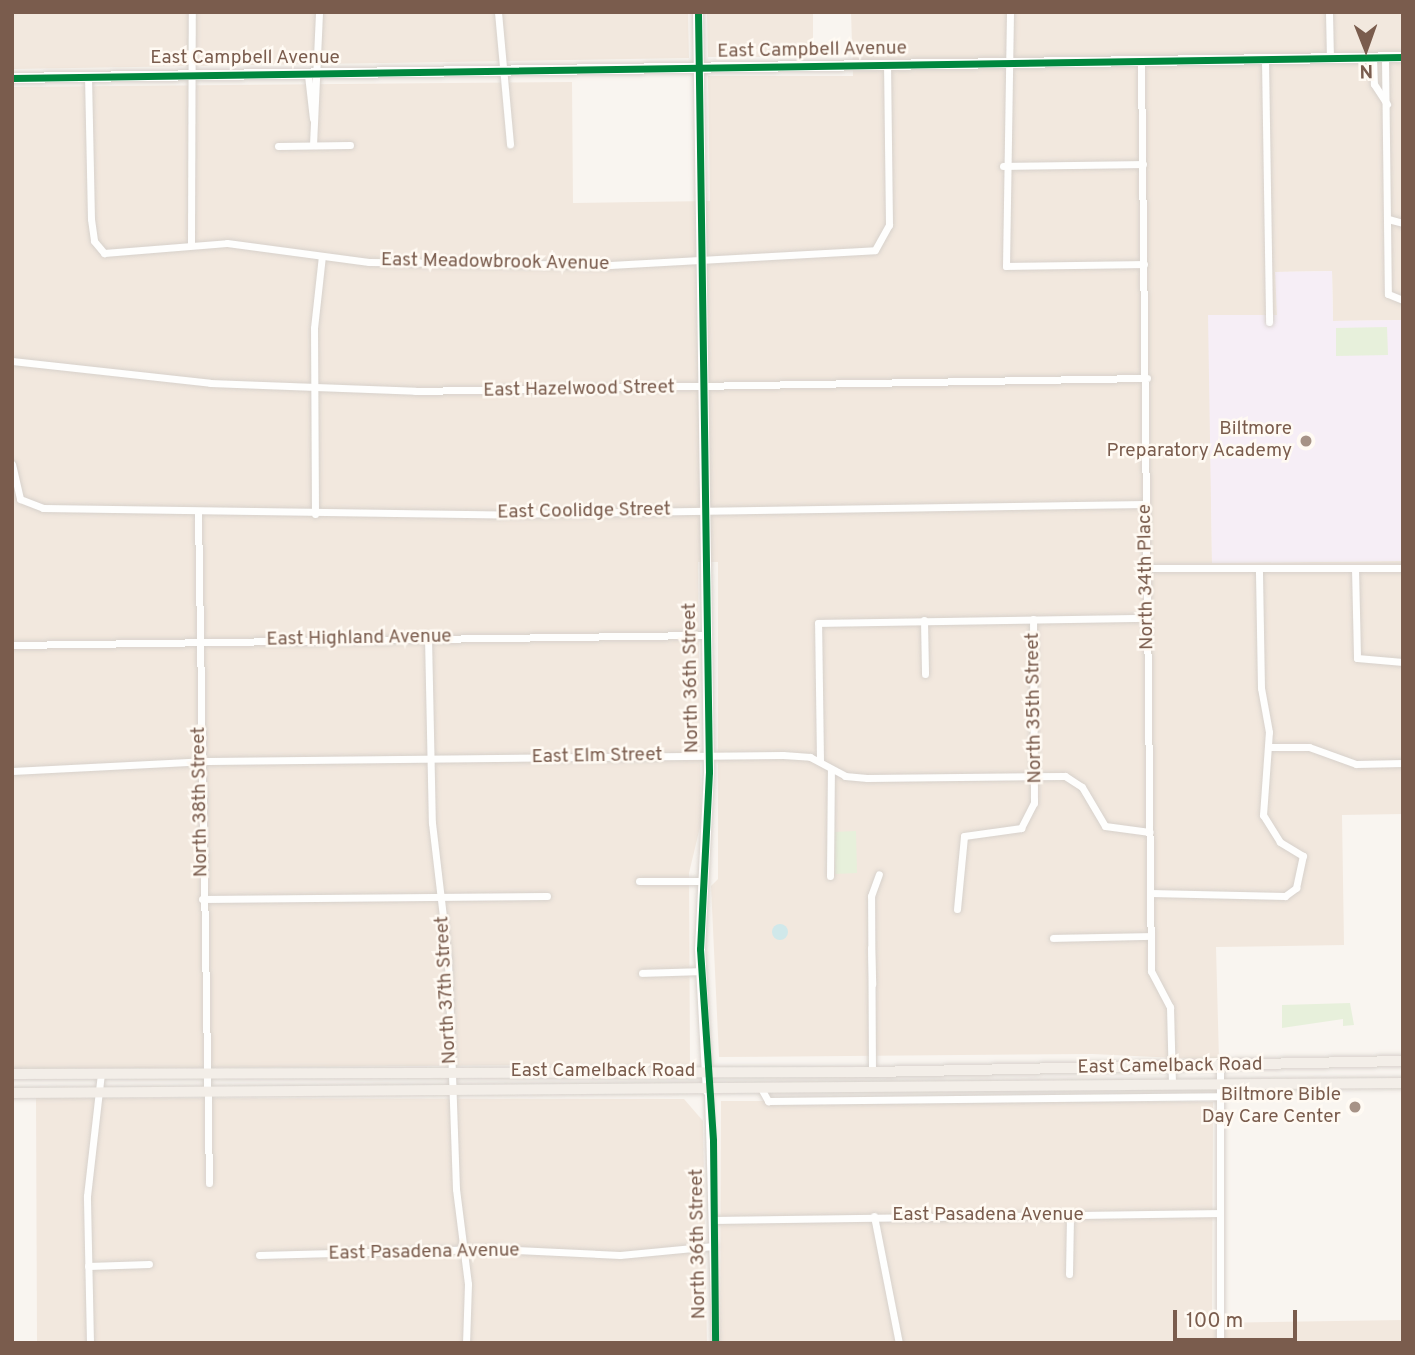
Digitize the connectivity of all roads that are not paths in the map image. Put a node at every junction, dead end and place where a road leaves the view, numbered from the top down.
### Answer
1 (192, 12) edge
2 (319, 12) edge
3 (498, 12) edge
4 (698, 12) edge
5 (1010, 12) edge
6 (1329, 12) edge
7 (1403, 57) edge
8 (1373, 58) junction
9 (1385, 58) junction
10 (1330, 59) junction
11 (1265, 60) junction
12 (1141, 62) junction
13 (1013, 64) junction
14 (887, 65) junction
15 (699, 70) junction
16 (502, 73) junction
17 (313, 74) junction
18 (192, 75) junction
19 (88, 76) junction
20 (12, 78) edge
21 (1376, 89) junction
22 (1387, 89) junction
23 (317, 104) junction
24 (1387, 104) junction
25 (308, 105) junction
26 (313, 120) junction
27 (510, 144) dead end
28 (313, 145) junction
29 (349, 145) dead end
30 (278, 146) dead end
31 (1143, 164) junction
32 (1003, 166) junction
33 (1388, 219) junction
34 (1403, 223) edge
35 (191, 243) junction
36 (322, 256) junction
37 (701, 258) junction
38 (1144, 264) junction
39 (1403, 300) edge
40 (1269, 322) dead end
41 (12, 361) edge
42 (1147, 378) junction
43 (703, 386) junction
44 (314, 389) junction
45 (12, 464) edge
46 (1146, 504) junction
47 (705, 510) junction
48 (198, 513) junction
49 (315, 513) junction
50 (1146, 568) junction
51 (1355, 568) junction
52 (1403, 568) edge
53 (1259, 570) junction
54 (1147, 618) junction
55 (1033, 619) junction
56 (924, 620) junction
57 (706, 635) junction
58 (428, 638) junction
59 (199, 641) junction
60 (12, 645) edge
61 (1403, 662) edge
62 (925, 674) dead end
63 (1269, 747) junction
64 (709, 755) junction
65 (430, 759) junction
66 (820, 760) junction
67 (200, 762) junction
68 (1403, 763) edge
69 (12, 771) edge
70 (831, 771) junction
71 (1036, 774) junction
72 (1150, 832) junction
73 (879, 874) dead end
74 (830, 876) dead end
75 (639, 881) dead end
76 (701, 881) junction
77 (1150, 893) junction
78 (547, 896) dead end
79 (442, 897) junction
80 (202, 900) junction
81 (957, 909) dead end
82 (1151, 936) junction
83 (1053, 938) dead end
84 (701, 971) junction
85 (642, 973) dead end
86 (1401, 1061) edge
87 (1220, 1067) junction
88 (1172, 1068) junction
89 (963, 1070) junction
90 (206, 1072) junction
91 (451, 1072) junction
92 (706, 1072) junction
93 (872, 1072) junction
94 (101, 1073) junction
95 (12, 1074) edge
96 (1401, 1083) edge
97 (1220, 1084) junction
98 (1172, 1085) junction
99 (208, 1091) junction
100 (708, 1091) junction
101 (451, 1092) junction
102 (12, 1093) edge
103 (101, 1093) junction
104 (964, 1093) junction
105 (1220, 1096) junction
106 (209, 1184) dead end
107 (1219, 1213) junction
108 (1070, 1214) junction
109 (874, 1216) junction
110 (715, 1220) junction
111 (714, 1246) junction
112 (465, 1250) junction
113 (259, 1255) dead end
114 (149, 1264) dead end
115 (88, 1266) junction
116 (1069, 1274) dead end
117 (90, 1343) edge
118 (466, 1343) edge
119 (715, 1343) edge
120 (899, 1343) edge
121 (1220, 1343) edge

1 - 18 street
2 - 17 street
3 - 16 street
4 - 15 street, North 36th Street
5 - 13 street
6 - 10 street
7 - 9 street, East Campbell Avenue
8 - 9 street, East Campbell Avenue
8 - 10 street, East Campbell Avenue
8 - 21 street
9 - 22 street
10 - 11 street, East Campbell Avenue
11 - 12 street, East Campbell Avenue
11 - 40 street
12 - 13 street, East Campbell Avenue
12 - 31 street, North 34th Place
13 - 14 street, East Campbell Avenue
13 - 32 street
14 - 15 street, East Campbell Avenue
14 - 37 street, East Meadowbrook Avenue
15 - 16 street, East Campbell Avenue
15 - 37 street, North 36th Street
16 - 17 street, East Campbell Avenue
16 - 27 street
17 - 18 street, East Campbell Avenue
17 - 23 street
17 - 25 street
18 - 19 street, East Campbell Avenue
18 - 35 street
19 - 20 street, East Campbell Avenue
19 - 35 street, East Meadowbrook Avenue
21 - 22 street
21 - 24 street
22 - 24 street
23 - 25 street
23 - 26 street
24 - 33 street
25 - 26 street
26 - 28 street
28 - 29 street
28 - 30 street
31 - 32 street
31 - 38 street, North 34th Place
32 - 38 street
33 - 34 street
33 - 39 street
35 - 36 street, East Meadowbrook Avenue
36 - 37 street, East Meadowbrook Avenue
36 - 44 street
37 - 43 street, North 36th Street
38 - 42 street, North 34th Place
41 - 44 street, East Hazelwood Street
42 - 43 street, East Hazelwood Street
42 - 46 street, North 34th Place
43 - 44 street, East Hazelwood Street
43 - 47 street, North 36th Street
44 - 49 street
45 - 48 street, East Coolidge Street
46 - 47 street, East Coolidge Street
46 - 50 street, North 34th Place
47 - 49 street, East Coolidge Street
47 - 57 street, North 36th Street
48 - 49 street, East Coolidge Street
48 - 59 street, North 38th Street
50 - 53 street
50 - 54 street, North 34th Place
51 - 52 street
51 - 53 street
51 - 61 street
53 - 63 street
54 - 55 street
54 - 72 street, North 34th Place
55 - 56 street
55 - 71 street, North 35th Street
56 - 62 street
56 - 66 street
57 - 58 street, East Highland Avenue
57 - 64 street, North 36th Street
58 - 59 street, East Highland Avenue
58 - 65 street, North 37th Street
59 - 60 street, East Highland Avenue
59 - 67 street, North 38th Street
63 - 68 street
63 - 77 street
64 - 65 street, East Elm Street
64 - 66 street, East Elm Street
64 - 76 street, North 36th Street
65 - 67 street, East Elm Street
65 - 79 street, North 37th Street
66 - 70 street
67 - 69 street, East Elm Street
67 - 80 street, North 38th Street
70 - 71 street
70 - 74 street
71 - 72 street
71 - 81 street, North 35th Street
72 - 77 street, North 34th Place
73 - 93 street
75 - 76 street
76 - 84 street, North 36th Street
77 - 82 street, North 34th Place
78 - 79 street
79 - 80 street
79 - 91 street, North 37th Street
80 - 90 street, North 38th Street
82 - 83 street
82 - 88 street, North 34th Place
84 - 85 street
84 - 92 street, North 36th Street
86 - 87 main road, East Camelback Road
86 - 96 main road
87 - 88 main road, East Camelback Road
87 - 97 street
88 - 89 main road, East Camelback Road
88 - 98 street, North 34th Place
89 - 93 main road, East Camelback Road
89 - 104 main road
90 - 91 main road, East Camelback Road
90 - 94 main road, East Camelback Road
90 - 99 street, North 38th Street
91 - 92 main road, East Camelback Road
91 - 101 street, North 37th Street
92 - 93 main road, East Camelback Road
92 - 100 street, North 36th Street
94 - 95 main road, East Camelback Road
94 - 103 street
96 - 97 main road, East Camelback Road
97 - 98 main road, East Camelback Road
97 - 105 street
98 - 104 main road, East Camelback Road
99 - 101 main road, East Camelback Road
99 - 103 main road, East Camelback Road
99 - 106 street
100 - 101 main road, East Camelback Road
100 - 104 main road, East Camelback Road
100 - 110 street, North 36th Street
101 - 112 street, North 37th Street
102 - 103 main road, East Camelback Road
103 - 115 street
104 - 105 street, East Camelback Road
105 - 107 street
107 - 108 street, East Pasadena Avenue
107 - 121 street
108 - 109 street, East Pasadena Avenue
108 - 116 street
109 - 110 street, East Pasadena Avenue
109 - 120 street
110 - 111 street, North 36th Street
111 - 112 street, East Pasadena Avenue
111 - 119 street, North 36th Street
112 - 113 street, East Pasadena Avenue
112 - 118 street, North 37th Street
114 - 115 street
115 - 117 street

